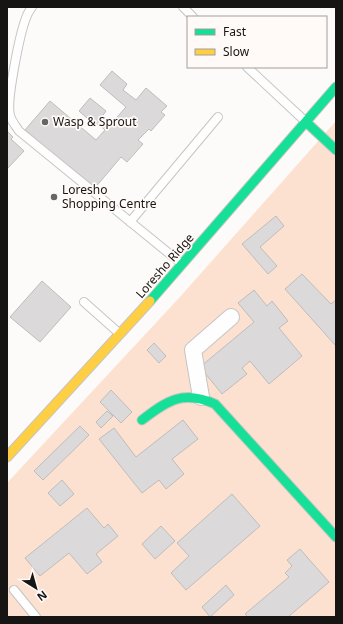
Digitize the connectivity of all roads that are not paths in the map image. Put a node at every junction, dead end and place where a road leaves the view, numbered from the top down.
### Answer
1 (32, 7) edge
2 (183, 7) edge
3 (192, 16) edge
4 (248, 68) edge
5 (336, 87) edge
6 (218, 117) dead end
7 (306, 122) junction
8 (336, 150) edge
9 (130, 222) junction
10 (182, 265) junction
11 (84, 302) dead end
12 (231, 317) dead end
13 (121, 334) junction
14 (201, 397) junction
15 (142, 420) dead end
16 (7, 457) edge
17 (336, 538) edge
18 (14, 590) dead end
19 (36, 617) edge

1 - 9 lane
2 - 3 lane
4 - 7 lane
5 - 7 main road, Loresho Ridge
6 - 9 lane
7 - 8 main road
7 - 10 main road, Loresho Ridge
9 - 10 lane
10 - 13 main road, Loresho Ridge
11 - 13 lane
12 - 14 street
13 - 16 main road, Loresho Ridge
14 - 15 main road
14 - 17 main road
18 - 19 lane

